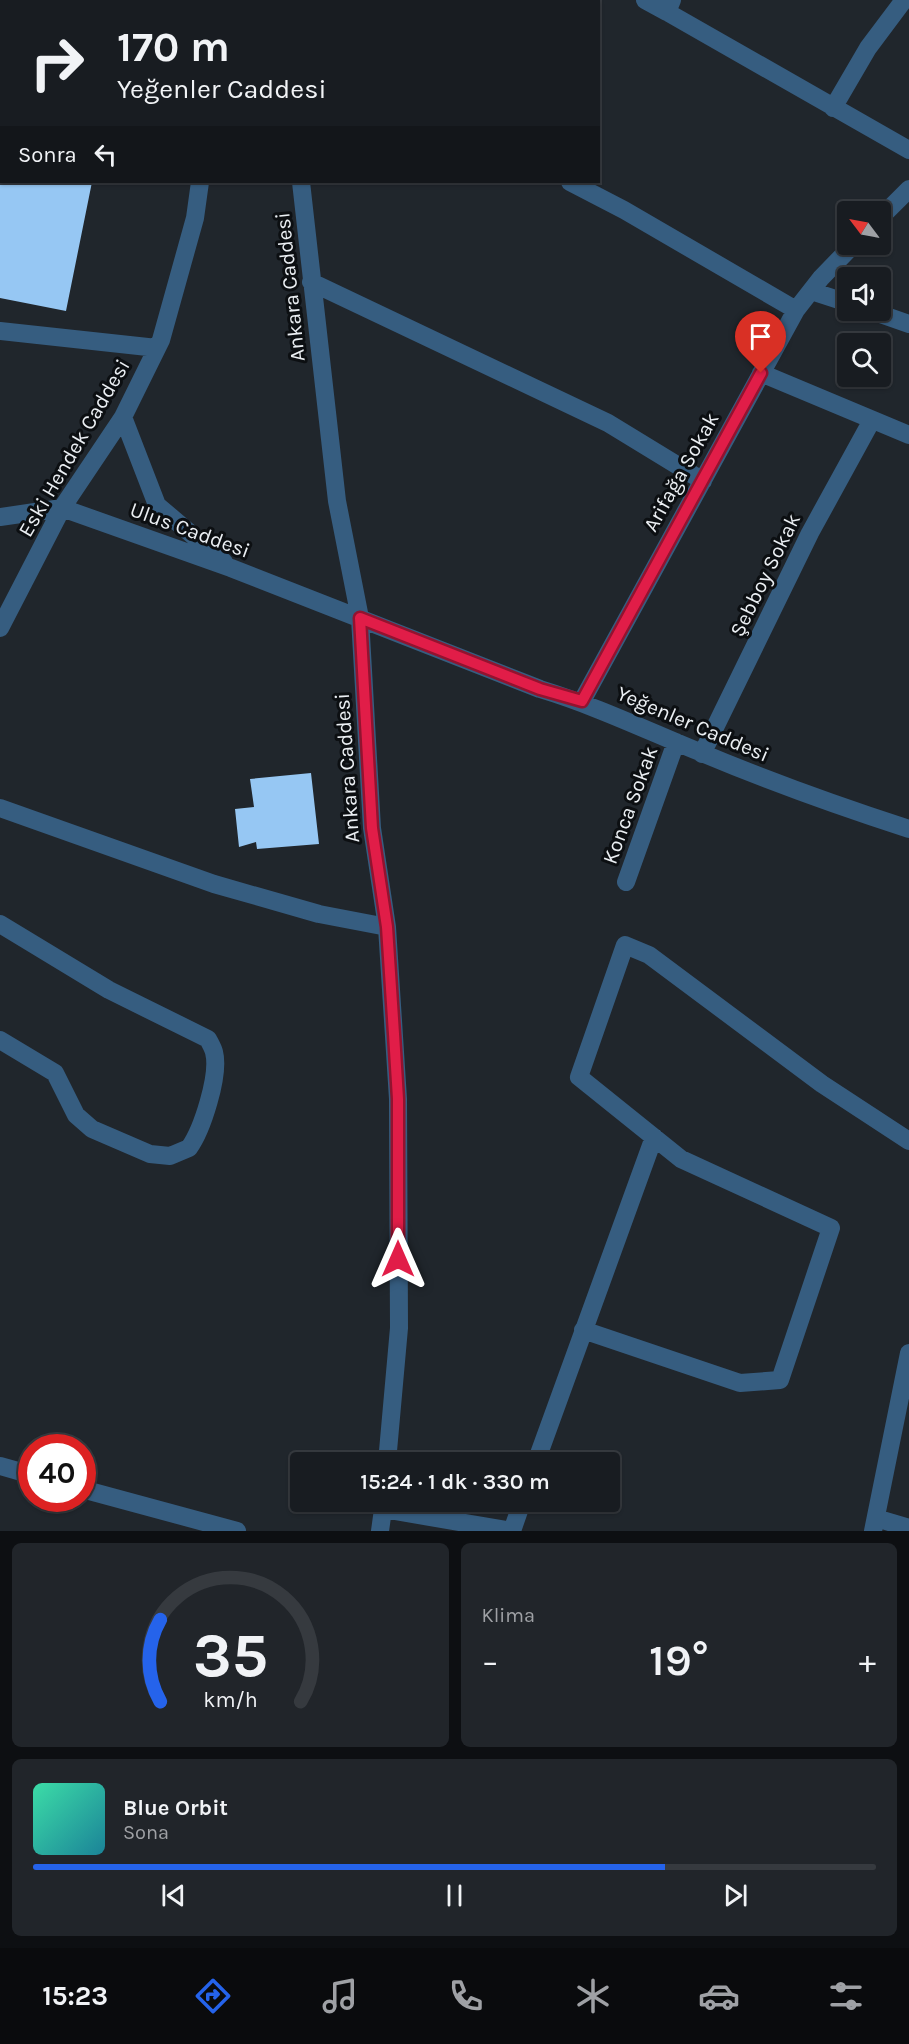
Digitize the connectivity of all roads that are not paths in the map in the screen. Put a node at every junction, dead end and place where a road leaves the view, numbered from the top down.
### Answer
1 (645, 0) edge
2 (904, 0) edge
3 (670, 6) edge
4 (833, 108) junction
5 (909, 150) edge
6 (200, 183) edge
7 (301, 183) edge
8 (572, 183) edge
9 (909, 189) edge
10 (891, 207) edge
11 (844, 255) edge
12 (311, 282) junction
13 (811, 291) junction
14 (837, 299) edge
15 (796, 310) junction
16 (891, 318) edge
17 (909, 324) edge
18 (0, 331) edge
19 (157, 348) junction
20 (761, 373) junction
21 (123, 417) junction
22 (872, 420) junction
23 (909, 435) edge
24 (703, 481) junction
25 (62, 508) junction
26 (0, 517) edge
27 (231, 568) junction
28 (360, 618) junction
29 (0, 628) edge
30 (582, 701) junction
31 (676, 742) junction
32 (702, 754) junction
33 (0, 808) edge
34 (909, 829) edge
35 (626, 882) dead end
36 (0, 924) edge
37 (387, 927) junction
38 (0, 1040) edge
39 (654, 1137) junction
40 (909, 1142) edge
41 (583, 1330) junction
42 (909, 1353) edge
43 (388, 1452) edge
44 (540, 1452) edge
45 (0, 1466) edge
46 (18, 1471) edge
47 (96, 1493) edge
48 (382, 1512) edge
49 (418, 1512) edge
50 (519, 1512) edge
51 (874, 1524) edge
52 (909, 1528) edge
53 (218, 1529) edge
54 (237, 1531) edge
55 (380, 1531) edge
56 (512, 1531) edge

1 - 3 street
2 - 4 street
3 - 4 street
4 - 5 street
6 - 19 street, Eski Hendek Caddesi
7 - 12 street, Ankara Caddesi
8 - 15 street
9 - 10 street
11 - 13 street, Arifağa Sokak
12 - 24 street
12 - 28 street, Ankara Caddesi
13 - 14 street
13 - 15 street, Arifağa Sokak
15 - 20 street, Arifağa Sokak
16 - 17 street
18 - 19 street
19 - 21 street, Eski Hendek Caddesi
20 - 22 street
20 - 24 street, Arifağa Sokak
21 - 25 street, Eski Hendek Caddesi
21 - 27 street
22 - 23 street
22 - 32 street, Şebboy Sokak
24 - 30 street, Arifağa Sokak
25 - 26 street, Ulus Caddesi
25 - 27 street, Ulus Caddesi
25 - 29 street, Eski Hendek Caddesi
27 - 28 street, Ulus Caddesi
28 - 30 street, Yeğenler Caddesi
28 - 37 street, Ankara Caddesi
30 - 31 street, Yeğenler Caddesi
31 - 32 street, Yeğenler Caddesi
31 - 35 street, Konca Sokak
32 - 34 street, Yeğenler Caddesi
33 - 37 street
36 - 38 street
37 - 43 street, Ankara Caddesi
39 - 40 street
39 - 41 street
39 - 41 street
41 - 44 street
42 - 51 street
45 - 46 street
47 - 53 street
48 - 55 street
49 - 56 street
50 - 56 street
51 - 52 street
53 - 54 street

